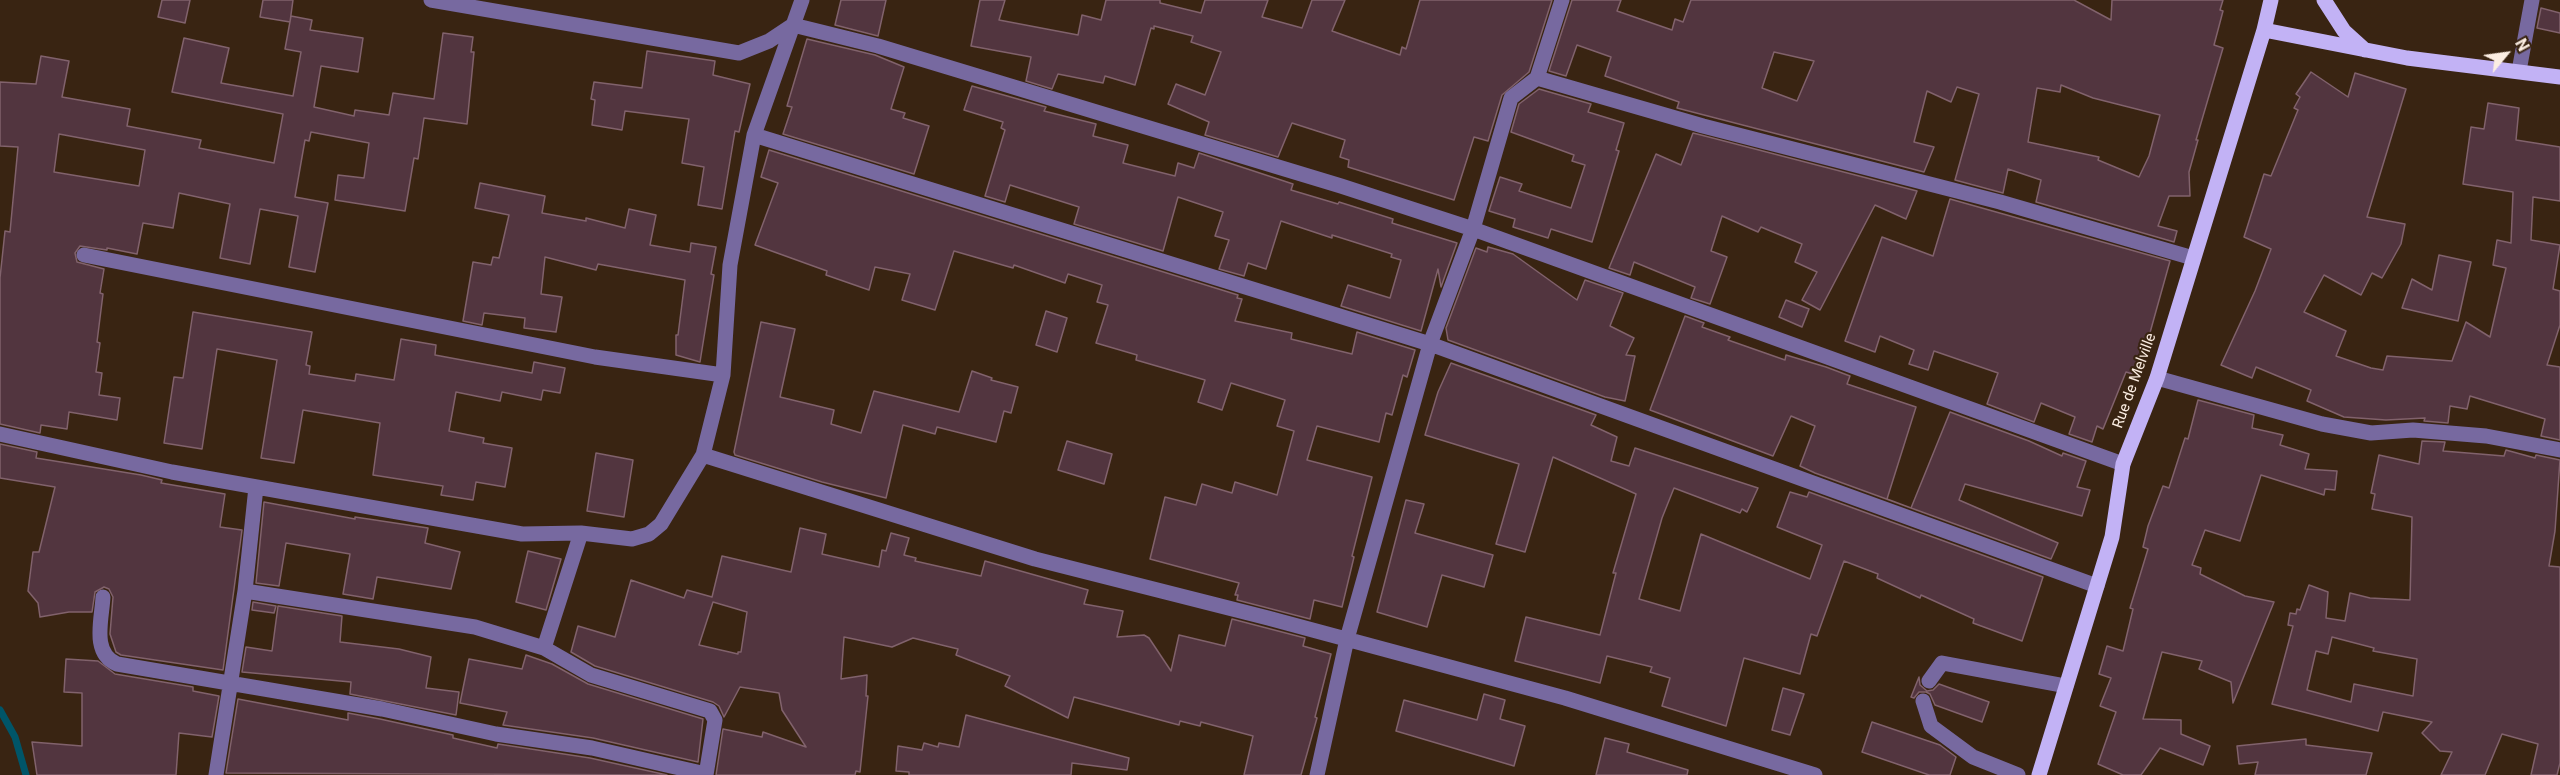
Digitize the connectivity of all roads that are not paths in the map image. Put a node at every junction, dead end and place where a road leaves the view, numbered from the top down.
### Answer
1 (431, 0) edge
2 (802, 0) edge
3 (1562, 0) edge
4 (2271, 0) edge
5 (2324, 0) edge
6 (2532, 0) edge
7 (793, 25) junction
8 (2264, 30) junction
9 (2365, 50) junction
10 (2519, 70) junction
11 (2560, 77) edge
12 (1537, 78) junction
13 (754, 135) junction
14 (1473, 229) junction
15 (84, 255) dead end
16 (2193, 258) junction
17 (1430, 344) junction
18 (723, 375) junction
19 (2157, 378) junction
20 (0, 434) edge
21 (2560, 450) edge
22 (703, 455) junction
23 (2123, 464) junction
24 (256, 487) junction
25 (581, 533) junction
26 (2097, 586) junction
27 (245, 591) junction
28 (103, 597) dead end
29 (1347, 639) junction
30 (544, 648) junction
31 (1929, 681) dead end
32 (229, 682) junction
33 (2066, 686) junction
34 (1923, 701) dead end
35 (216, 775) edge
36 (706, 775) edge
37 (1317, 775) edge
38 (1815, 775) edge
39 (2018, 775) edge
40 (2039, 775) edge

1 - 7 street
2 - 7 street
3 - 12 street
4 - 8 main road, Rue de Melville
5 - 9 main road
6 - 10 street
7 - 13 street
7 - 14 street
8 - 9 main road
8 - 16 main road, Rue de Melville
9 - 10 main road
10 - 11 main road
12 - 14 street
12 - 16 street
13 - 17 street
13 - 18 street
14 - 17 street
14 - 23 street
15 - 18 street
16 - 19 main road, Rue de Melville
17 - 26 street
17 - 29 street
18 - 22 street
19 - 21 street
19 - 23 main road, Rue de Melville
20 - 24 street
22 - 25 street
22 - 29 street
23 - 26 main road, Rue de Melville
24 - 25 street
24 - 27 street
25 - 30 street
26 - 33 main road, Rue de Melville
27 - 30 street
27 - 32 street
28 - 32 street
29 - 37 street
29 - 38 street
30 - 36 street
31 - 33 street
32 - 35 street
32 - 36 street
33 - 40 main road, Rue de Melville
34 - 39 street

